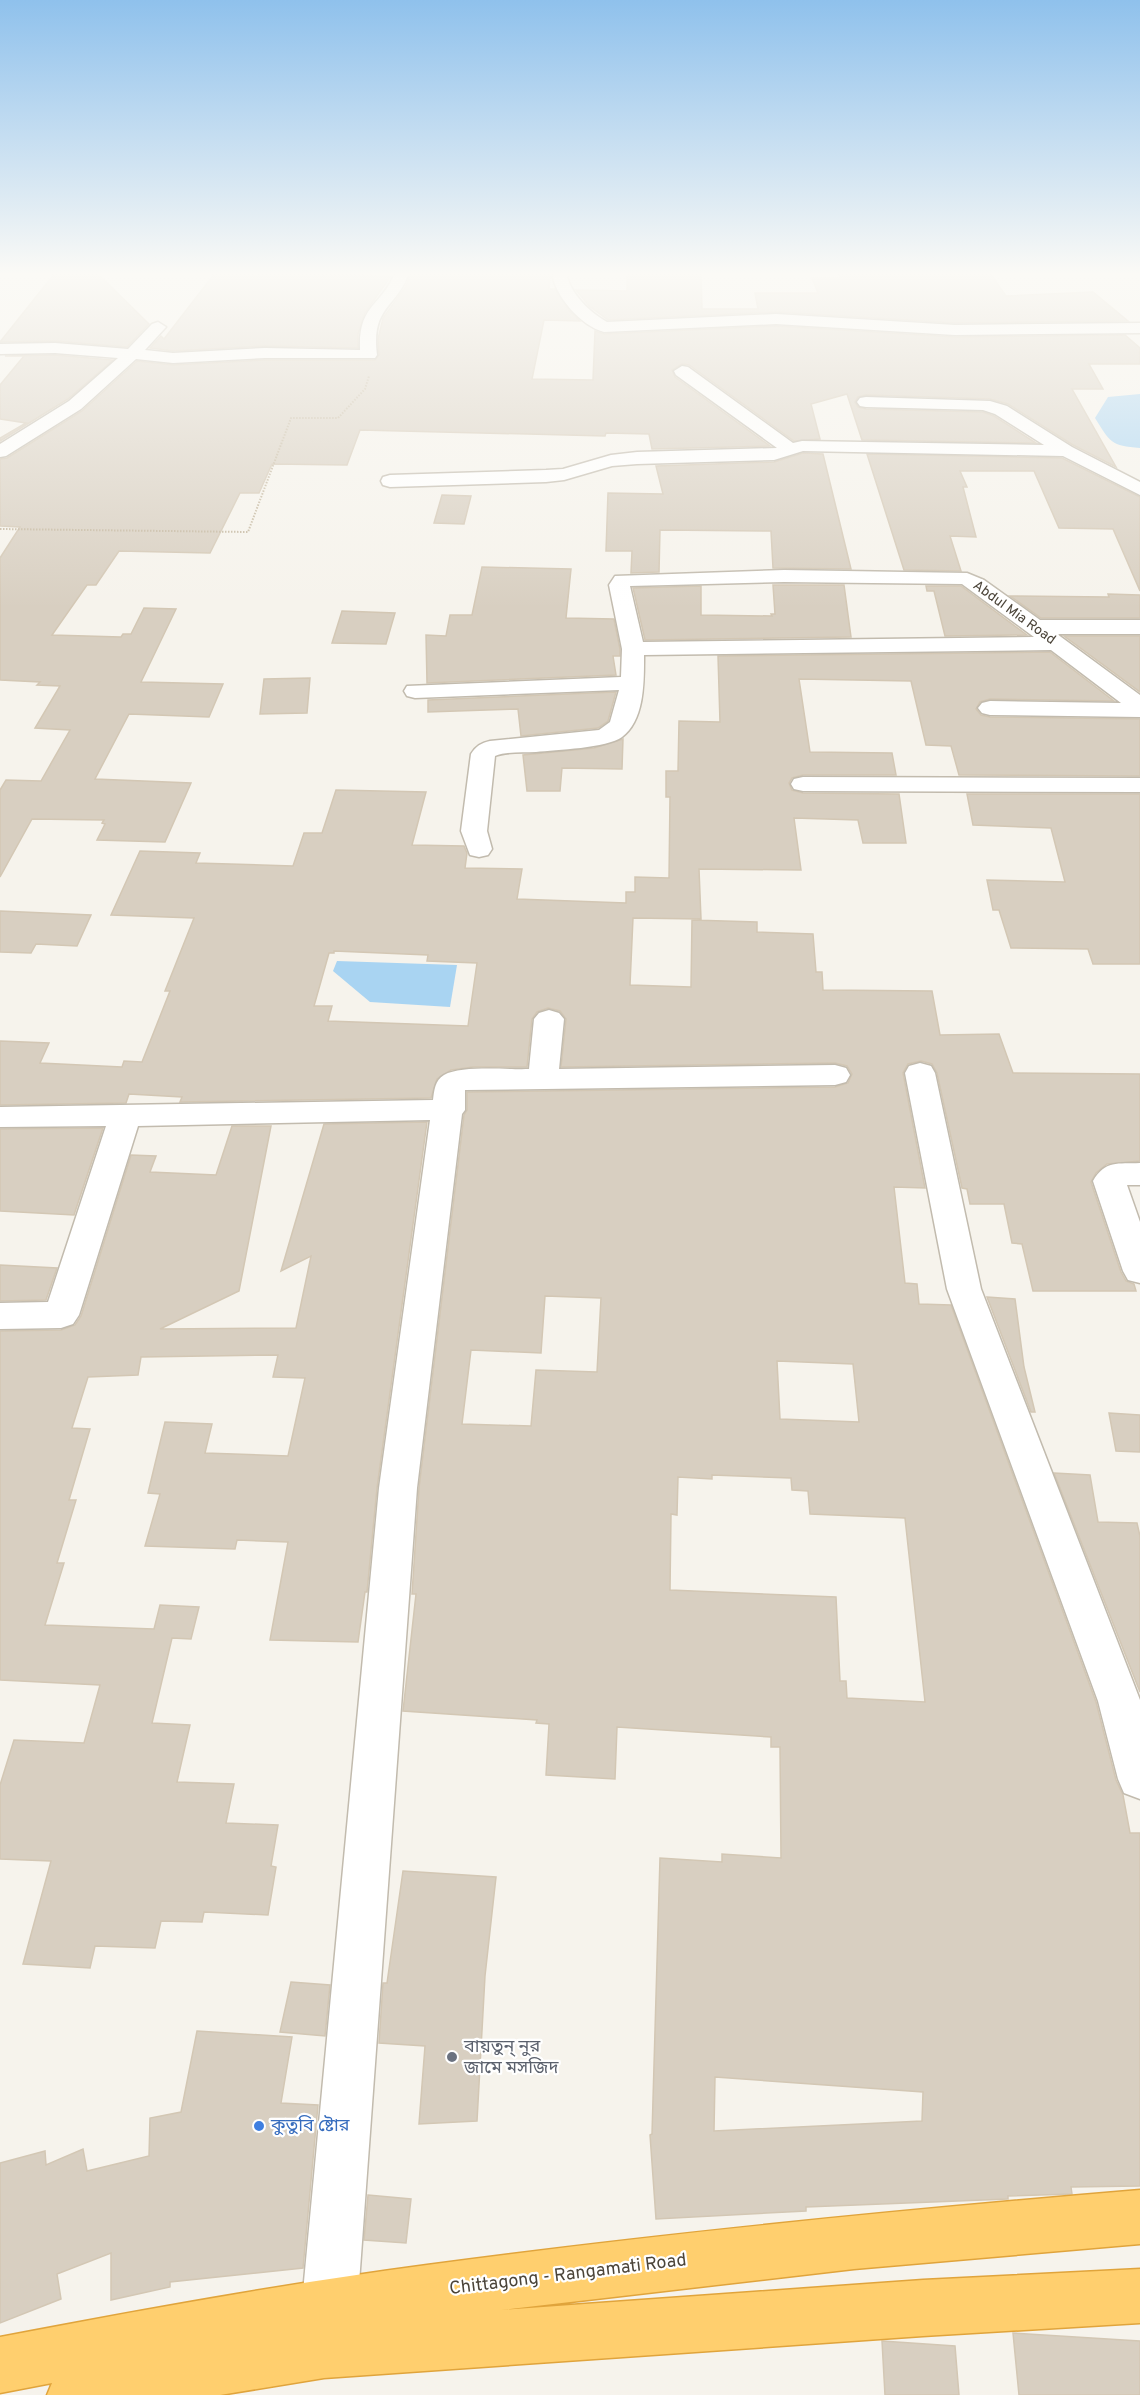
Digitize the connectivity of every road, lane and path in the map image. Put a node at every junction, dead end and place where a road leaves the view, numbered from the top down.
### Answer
1 (100, 385) edge
2 (366, 385) edge
3 (701, 385) edge
4 (866, 402) dead end
5 (791, 450) junction
6 (1066, 451) junction
7 (0, 452) edge
8 (390, 480) dead end
9 (1140, 489) edge
10 (0, 529) edge
11 (1035, 627) junction
12 (1140, 627) edge
13 (1056, 643) junction
14 (633, 649) junction
15 (633, 683) junction
16 (415, 691) dead end
17 (990, 708) dead end
18 (1140, 708) edge
19 (803, 784) dead end
20 (1140, 785) edge
21 (479, 849) dead end
22 (549, 1019) dead end
23 (920, 1073) dead end
24 (835, 1075) dead end
25 (543, 1080) junction
26 (449, 1110) junction
27 (125, 1116) junction
28 (0, 1117) edge
29 (1140, 1174) edge
30 (1140, 1271) edge
31 (0, 1316) edge
32 (1140, 1779) edge
33 (1140, 2217) edge
34 (1140, 2296) edge
35 (327, 2327) junction
36 (0, 2365) edge
37 (75, 2395) edge

1 - 7 street
2 - 10 path
3 - 5 street
4 - 6 street
5 - 6 street
5 - 8 street
6 - 9 street
11 - 12 street
11 - 13 street, Abdul Mia Road
11 - 14 street, Abdul Mia Road
13 - 14 street
13 - 18 street, Abdul Mia Road
14 - 15 street
15 - 16 street
15 - 21 street
17 - 18 street
19 - 20 street
22 - 25 street
23 - 32 street
24 - 25 street
25 - 26 street
26 - 27 street
26 - 35 street
27 - 28 street
27 - 31 street
29 - 30 street
33 - 35 highway, Chittagong - Rangamati Road
34 - 35 highway, Chittagong - Rangamati Road
35 - 36 highway, Chittagong - Rangamati Road
35 - 37 highway, Chittagong - Rangamati Road

